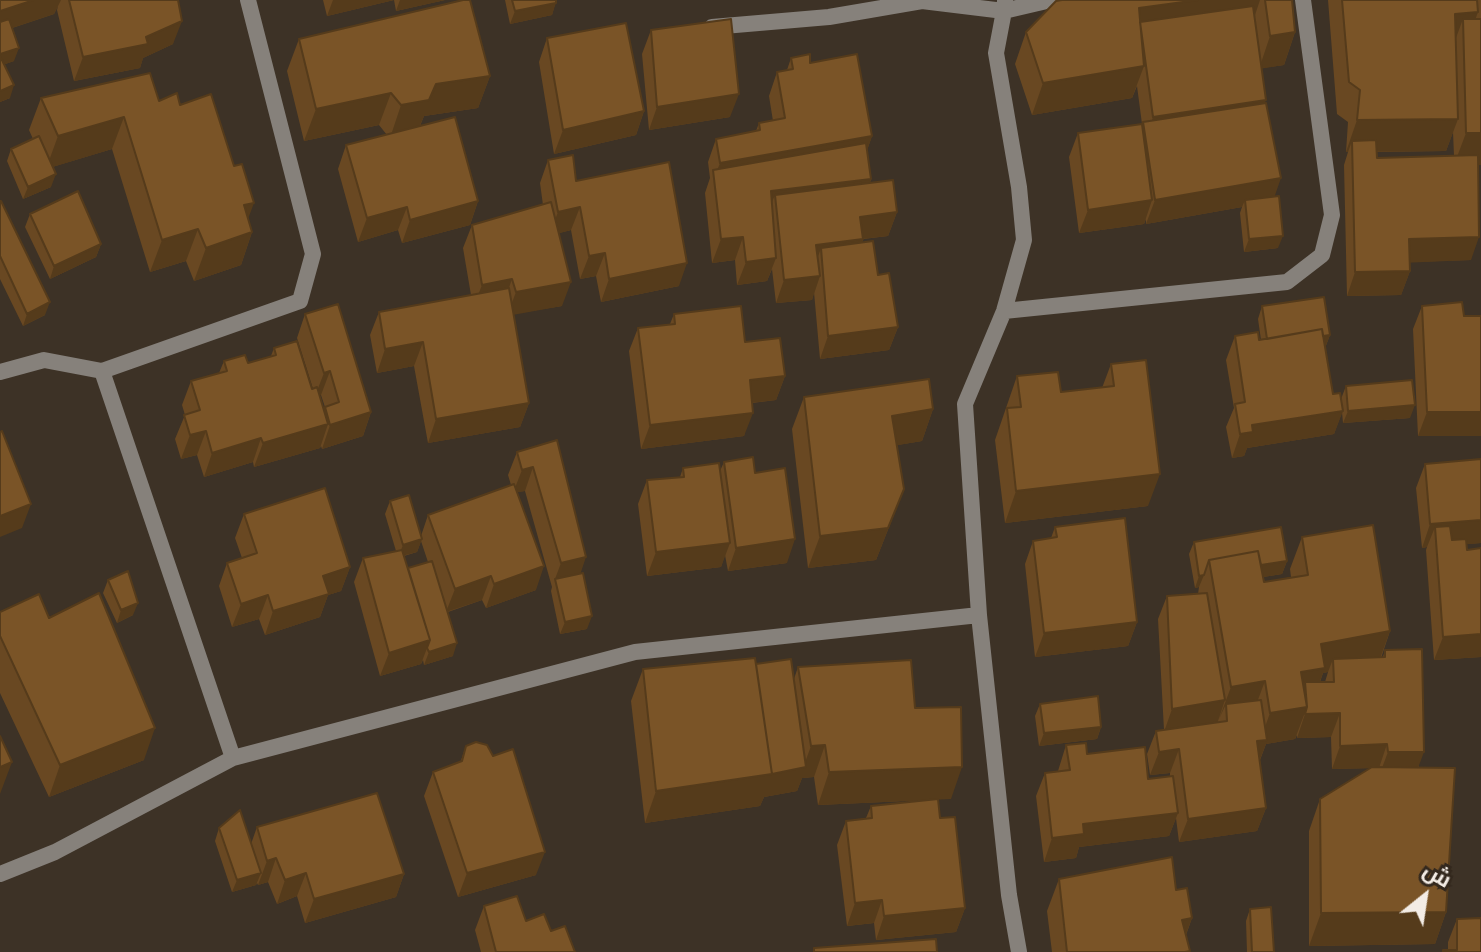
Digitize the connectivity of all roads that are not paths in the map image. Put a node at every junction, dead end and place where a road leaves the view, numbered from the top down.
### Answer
1 (248, 0) edge
2 (1051, 0) edge
3 (1303, 0) edge
4 (1005, 5) edge
5 (700, 29) edge
6 (1004, 311) junction
7 (102, 371) junction
8 (0, 372) edge
9 (979, 615) junction
10 (233, 758) junction
11 (0, 874) edge
12 (1019, 952) edge

1 - 7 street
2 - 4 street
3 - 6 street
4 - 5 street
4 - 6 street
6 - 9 street
7 - 8 street
7 - 10 street
9 - 10 street
9 - 12 street
10 - 11 street

